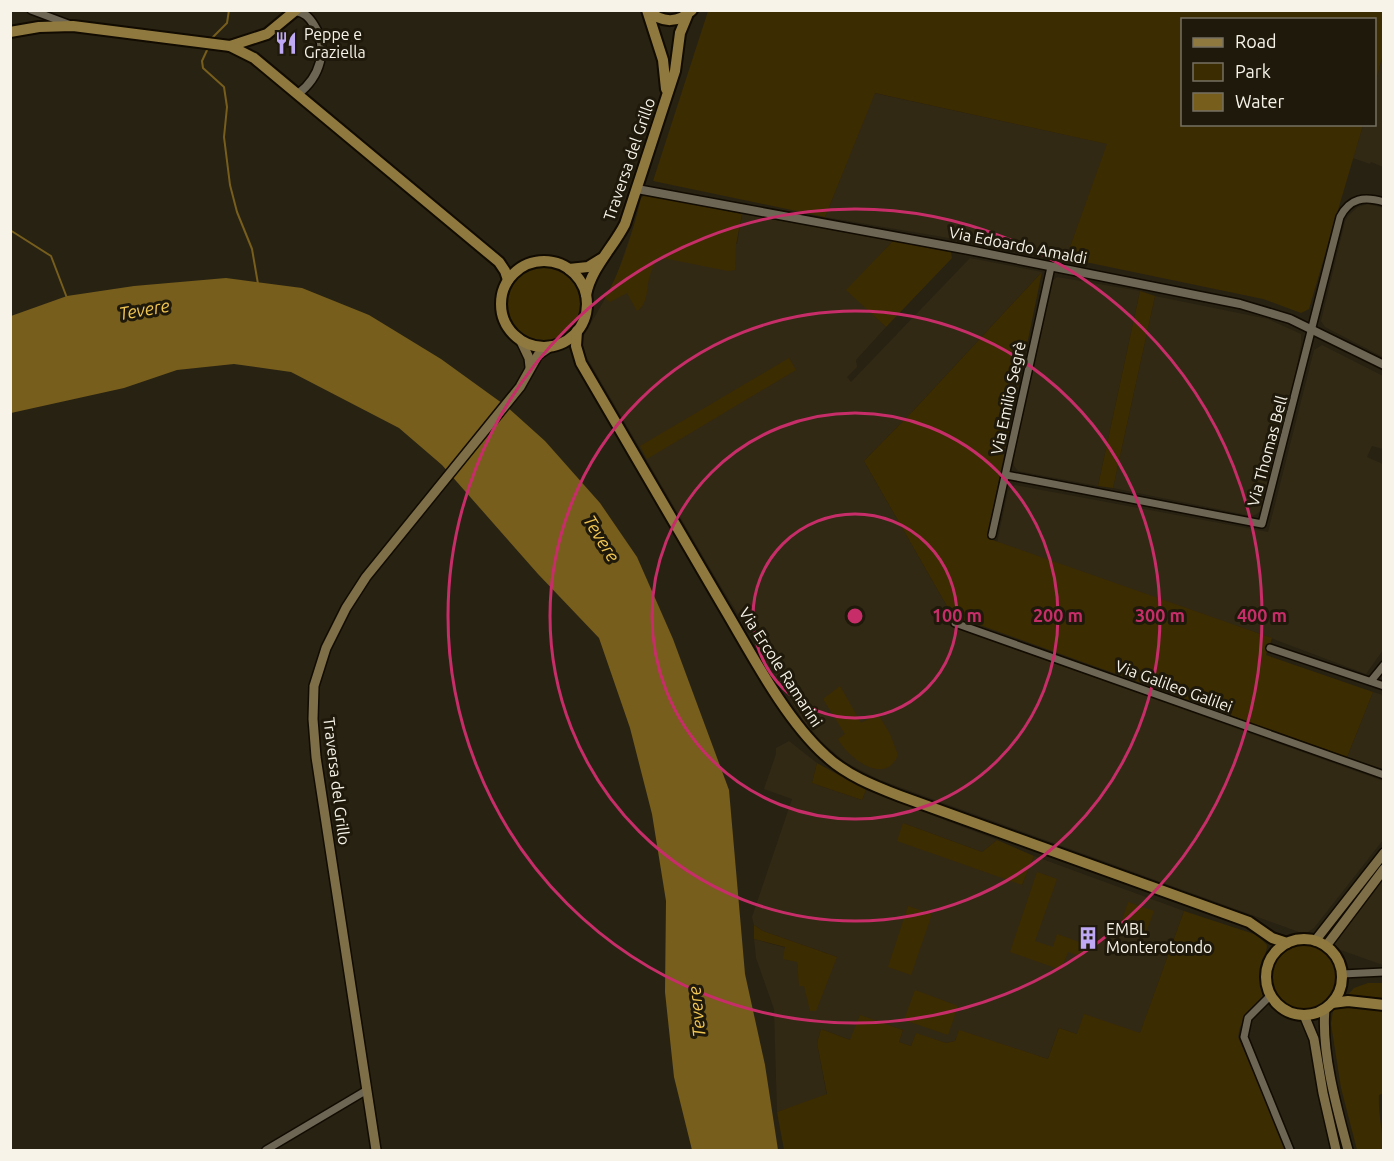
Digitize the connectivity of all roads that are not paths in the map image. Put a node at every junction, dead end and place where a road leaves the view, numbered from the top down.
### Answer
1 (31, 10) edge
2 (647, 10) edge
3 (296, 11) edge
4 (690, 13) edge
5 (73, 26) junction
6 (10, 32) edge
7 (267, 34) junction
8 (227, 45) junction
9 (259, 62) junction
10 (298, 94) junction
11 (667, 96) junction
12 (637, 189) junction
13 (1383, 202) edge
14 (606, 255) junction
15 (1051, 267) junction
16 (569, 269) junction
17 (508, 280) junction
18 (586, 295) junction
19 (1313, 329) junction
20 (577, 331) junction
21 (520, 339) junction
22 (552, 345) junction
23 (580, 363) junction
24 (1383, 365) edge
25 (530, 370) junction
26 (1006, 475) junction
27 (992, 535) dead end
28 (955, 622) dead end
29 (1270, 648) dead end
30 (1383, 665) edge
31 (1371, 681) junction
32 (1383, 686) edge
33 (1383, 775) edge
34 (1383, 854) edge
35 (1383, 869) edge
36 (1269, 936) junction
37 (1315, 941) junction
38 (1287, 943) junction
39 (1326, 946) junction
40 (1273, 956) junction
41 (1383, 972) edge
42 (1342, 980) junction
43 (1271, 995) junction
44 (1365, 1003) junction
45 (1383, 1005) edge
46 (1329, 1006) junction
47 (1304, 1015) junction
48 (366, 1090) junction
49 (266, 1150) edge
50 (376, 1150) edge
51 (1290, 1150) edge
52 (1336, 1150) edge
53 (1348, 1150) edge

1 - 5 street
2 - 4 main road
2 - 11 main road, Traversa del Grillo
3 - 7 main road
3 - 10 street
4 - 11 main road, Traversa del Grillo
5 - 6 main road
5 - 8 main road
7 - 8 main road
7 - 9 main road
8 - 9 main road
9 - 10 main road
10 - 17 main road
11 - 12 main road, Traversa del Grillo
12 - 14 main road, Traversa del Grillo
12 - 15 street, Via Edoardo Amaldi
13 - 19 street, Via Thomas Bell
14 - 16 main road
14 - 18 main road, Traversa del Grillo
15 - 19 street, Via Edoardo Amaldi
15 - 26 street, Via Emilio Segrè
16 - 17 main road
16 - 18 main road
17 - 21 main road
18 - 20 main road, Traversa del Grillo
19 - 24 street, Via Edoardo Amaldi
19 - 26 street, Via Thomas Bell
20 - 22 main road, Traversa del Grillo
20 - 23 main road, Via Ercole Ramarini
21 - 22 main road
21 - 25 main road
22 - 23 main road, Via Ercole Ramarini
22 - 25 main road, Traversa del Grillo
23 - 36 main road, Via Ercole Ramarini
25 - 48 main road, Traversa del Grillo
26 - 27 street, Via Emilio Segrè
28 - 33 street, Via Galileo Galilei
29 - 31 street
30 - 31 street
31 - 32 street
34 - 37 main road
35 - 39 main road
36 - 38 main road, Via Ercole Ramarini
36 - 40 main road
37 - 38 main road
37 - 39 main road
38 - 40 main road
39 - 42 main road
40 - 43 main road
41 - 42 street
42 - 44 main road
42 - 46 main road
43 - 47 main road
43 - 51 street
44 - 45 main road
44 - 46 main road
46 - 47 main road
46 - 53 main road
47 - 52 main road
48 - 49 street
48 - 50 main road, Traversa del Grillo

